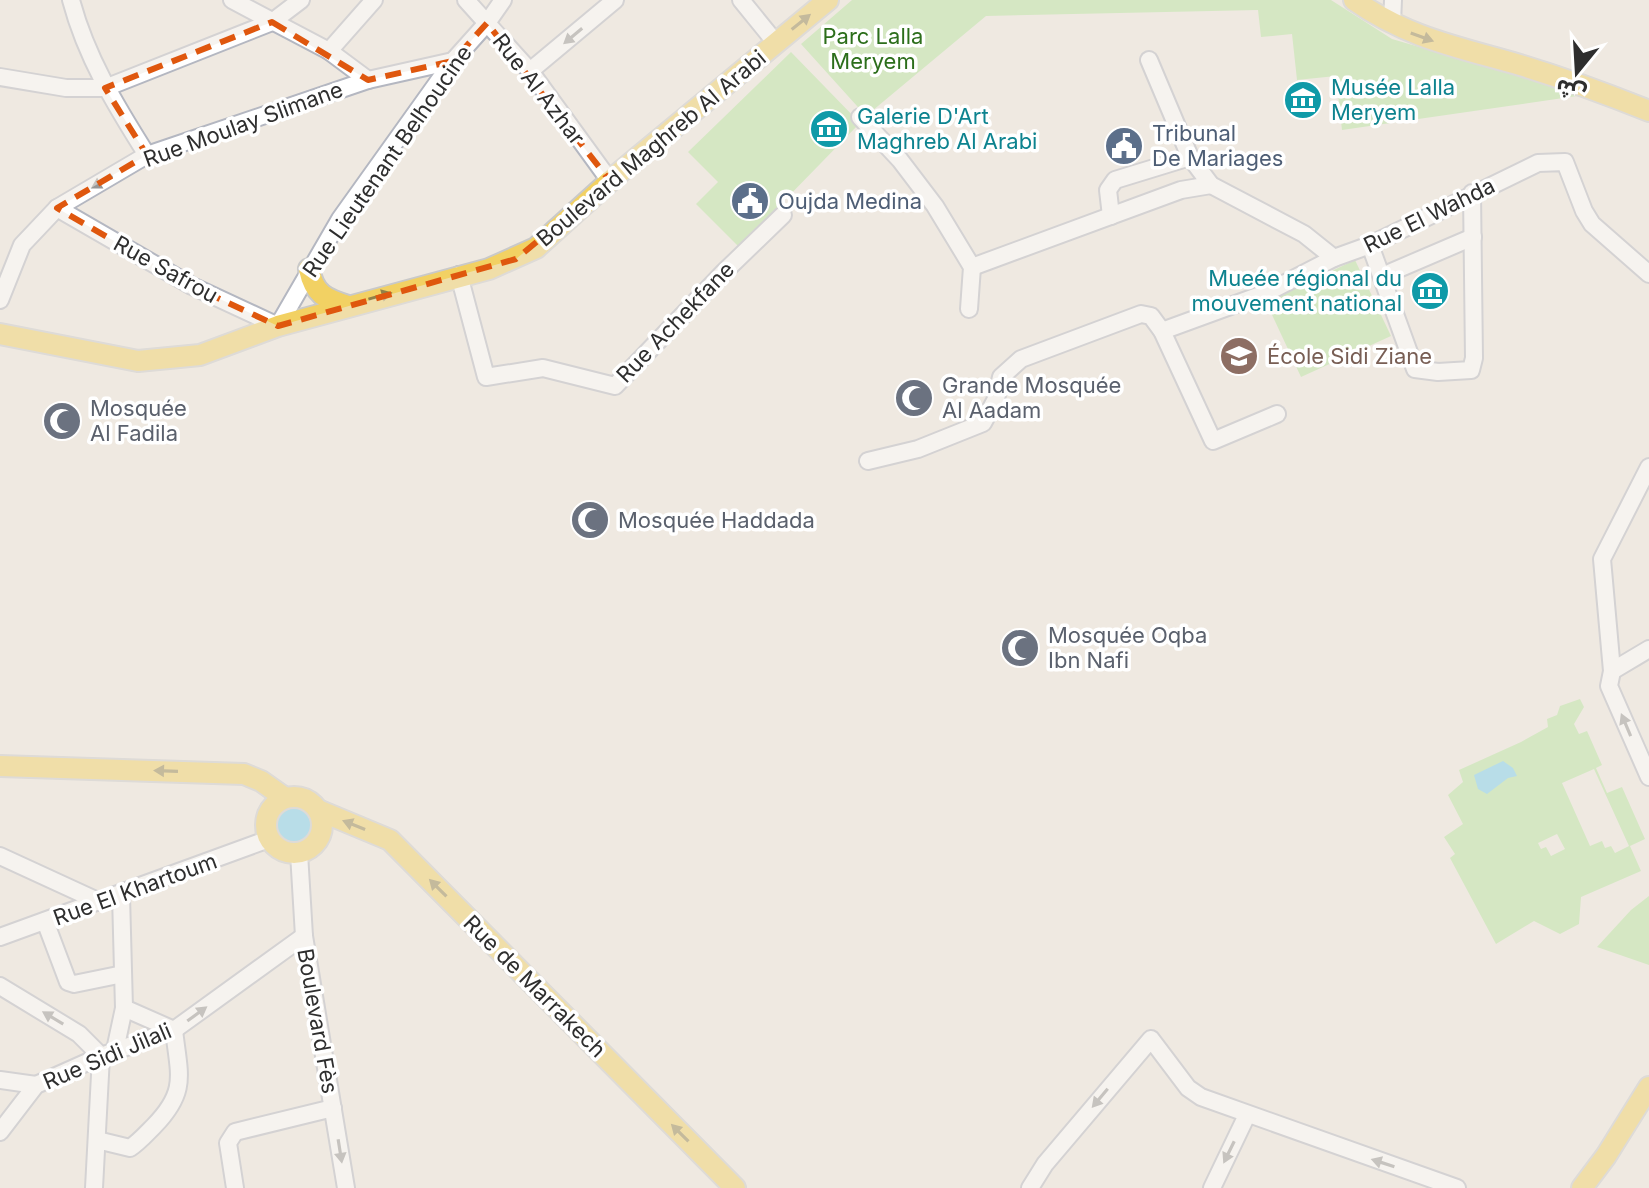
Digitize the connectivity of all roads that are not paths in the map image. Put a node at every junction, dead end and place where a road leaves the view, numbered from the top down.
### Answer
1 (71, 0) edge
2 (232, 0) edge
3 (301, 0) edge
4 (374, 0) edge
5 (466, 0) edge
6 (503, 0) edge
7 (615, 0) edge
8 (741, 0) edge
9 (828, 0) edge
10 (1354, 0) edge
11 (1393, 0) edge
12 (272, 22) junction
13 (487, 23) junction
14 (1392, 23) junction
15 (776, 43) junction
16 (329, 51) junction
17 (1149, 60) dead end
18 (453, 61) junction
19 (530, 71) junction
20 (0, 77) edge
21 (368, 80) junction
22 (105, 88) junction
23 (1649, 111) edge
24 (860, 117) dead end
25 (147, 155) junction
26 (1190, 157) junction
27 (610, 181) junction
28 (1211, 185) junction
29 (1472, 193) junction
30 (57, 208) junction
31 (783, 215) dead end
32 (1111, 216) junction
33 (1473, 237) junction
34 (1370, 245) junction
35 (1334, 258) junction
36 (972, 267) junction
37 (309, 269) junction
38 (1649, 274) edge
39 (459, 275) junction
40 (1382, 276) junction
41 (0, 300) edge
42 (348, 306) junction
43 (969, 309) dead end
44 (278, 326) junction
45 (1162, 331) junction
46 (0, 334) edge
47 (1277, 414) dead end
48 (868, 461) dead end
49 (1649, 467) edge
50 (1645, 489) edge
51 (1649, 649) edge
52 (1612, 671) junction
53 (0, 766) edge
54 (1649, 777) edge
55 (285, 798) junction
56 (318, 810) junction
57 (269, 839) junction
58 (299, 853) junction
59 (0, 856) edge
60 (121, 895) junction
61 (100, 902) junction
62 (45, 921) junction
63 (304, 936) junction
64 (0, 937) edge
65 (123, 974) junction
66 (0, 986) edge
67 (124, 1008) junction
68 (174, 1030) junction
69 (108, 1053) junction
70 (0, 1080) edge
71 (36, 1085) junction
72 (1649, 1087) edge
73 (333, 1108) junction
74 (1247, 1115) junction
75 (0, 1132) edge
76 (97, 1140) junction
77 (94, 1188) edge
78 (235, 1188) edge
79 (346, 1188) edge
80 (735, 1188) edge
81 (1030, 1188) edge
82 (1212, 1188) edge
83 (1457, 1188) edge
84 (1582, 1188) edge

1 - 22 street
2 - 12 street
3 - 12 street
4 - 16 street
5 - 13 street, Rue Al Azhar
6 - 13 street, Rue Lieutenant Belhoucine
7 -> 19 street
8 - 15 street
15 -> 9 main road, Boulevard Maghreb Al Arabi
10 - 14 main road
11 - 14 street
12 - 16 street
12 - 22 street
13 - 18 street, Rue Lieutenant Belhoucine
13 - 19 street, Rue Al Azhar
14 -> 23 main road
15 - 27 main road, Boulevard Maghreb Al Arabi
16 - 21 street
17 - 26 street
18 - 21 street, Rue Moulay Slimane
18 - 37 street, Rue Lieutenant Belhoucine
19 - 27 street, Rue Al Azhar
20 - 22 street
21 - 25 street, Rue Moulay Slimane
22 - 25 street
24 - 36 street
25 -> 30 street, Rue Moulay Slimane
26 - 28 street
26 - 32 street
27 - 39 main road, Boulevard Maghreb Al Arabi
28 - 32 street
28 - 35 street
29 - 33 street
29 - 34 street, Rue El Wahda
29 - 38 street, Rue El Wahda
30 - 41 street, Rue Moulay Slimane
30 - 44 street, Rue Safrou
31 - 39 street, Rue Achekfane
32 - 36 street
33 - 40 street
33 - 40 street
34 - 35 street, Rue El Wahda
34 - 40 street
35 - 45 street, Rue El Wahda
36 - 43 street
37 - 42 main road
37 - 44 street, Rue Lieutenant Belhoucine
42 -> 39 main road, Boulevard Maghreb Al Arabi
42 - 44 main road, Boulevard Maghreb Al Arabi
44 - 46 main road, Boulevard Maghreb Al Arabi
45 - 47 street
45 - 48 street
49 - 50 street
50 - 52 street
51 - 52 street
54 -> 52 street
55 -> 53 main road
55 - 56 main road
55 - 57 main road
56 - 58 main road
80 -> 56 main road, Rue de Marrakech
57 - 58 main road
57 - 60 street, Rue El Khartoum
58 - 63 street, Boulevard Fès
59 - 61 street
60 - 61 street, Rue El Khartoum
60 - 65 street
61 - 62 street, Rue El Khartoum
62 - 64 street, Rue El Khartoum
62 - 65 street
68 -> 63 street, Rue Sidi Jilali
63 - 73 street, Boulevard Fès
65 - 67 street
69 -> 66 street
67 - 68 street
67 - 69 street
68 - 69 street, Rue Sidi Jilali
68 - 76 street
69 - 71 street, Rue Sidi Jilali
69 - 76 street
70 - 71 street
71 - 75 street, Rue Sidi Jilali
72 - 84 main road
73 - 78 street
73 -> 79 street, Boulevard Fès
74 -> 81 street
74 -> 82 street
83 -> 74 street
76 - 77 street

